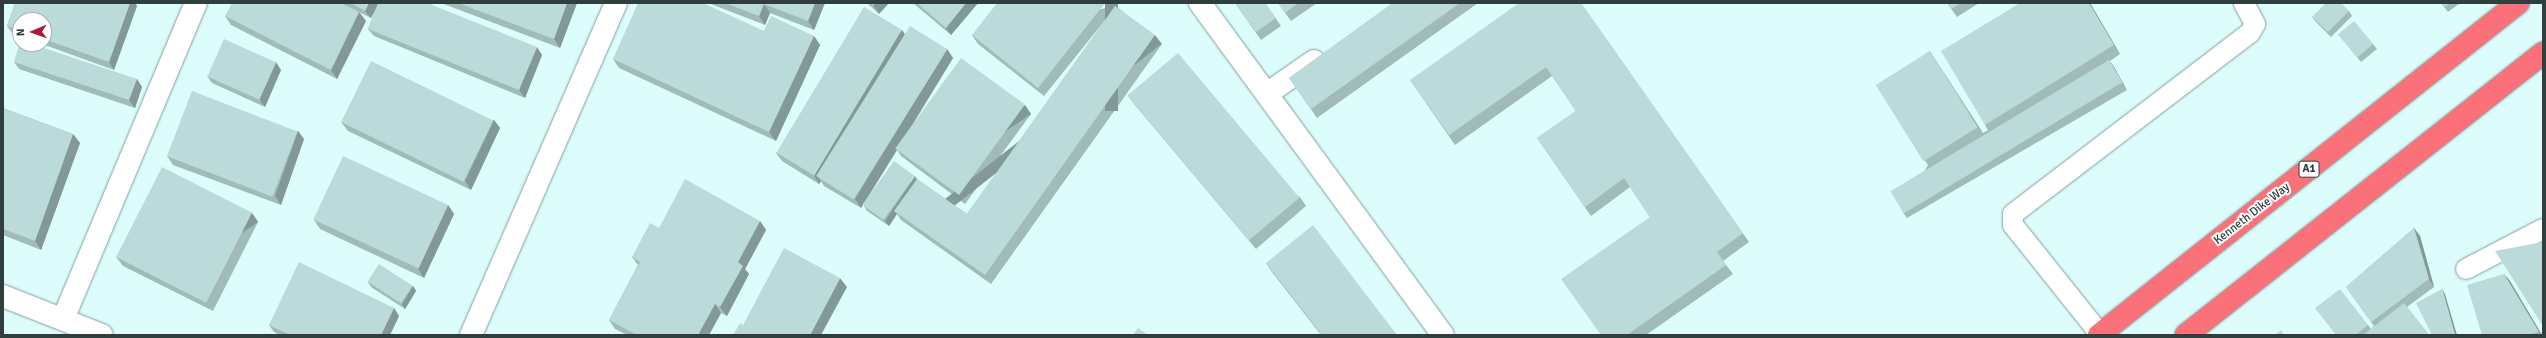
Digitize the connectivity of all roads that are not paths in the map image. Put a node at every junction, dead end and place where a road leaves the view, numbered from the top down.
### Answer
1 (196, 3) edge
2 (616, 3) edge
3 (1200, 3) edge
4 (2244, 3) edge
5 (2514, 4) edge
6 (1333, 48) edge
7 (2543, 54) edge
8 (1268, 93) junction
9 (2543, 229) edge
10 (2466, 269) dead end
11 (3, 296) edge
12 (63, 319) junction
13 (102, 335) edge
14 (471, 335) edge
15 (1443, 335) edge
16 (2099, 335) edge
17 (2186, 335) edge

1 - 12 street
2 - 14 street
3 - 8 street
4 - 16 lane
5 - 16 highway, Kenneth Dike Way / A1
6 - 8 street
7 - 17 highway
8 - 15 street
9 - 10 lane
11 - 12 street
12 - 13 street

